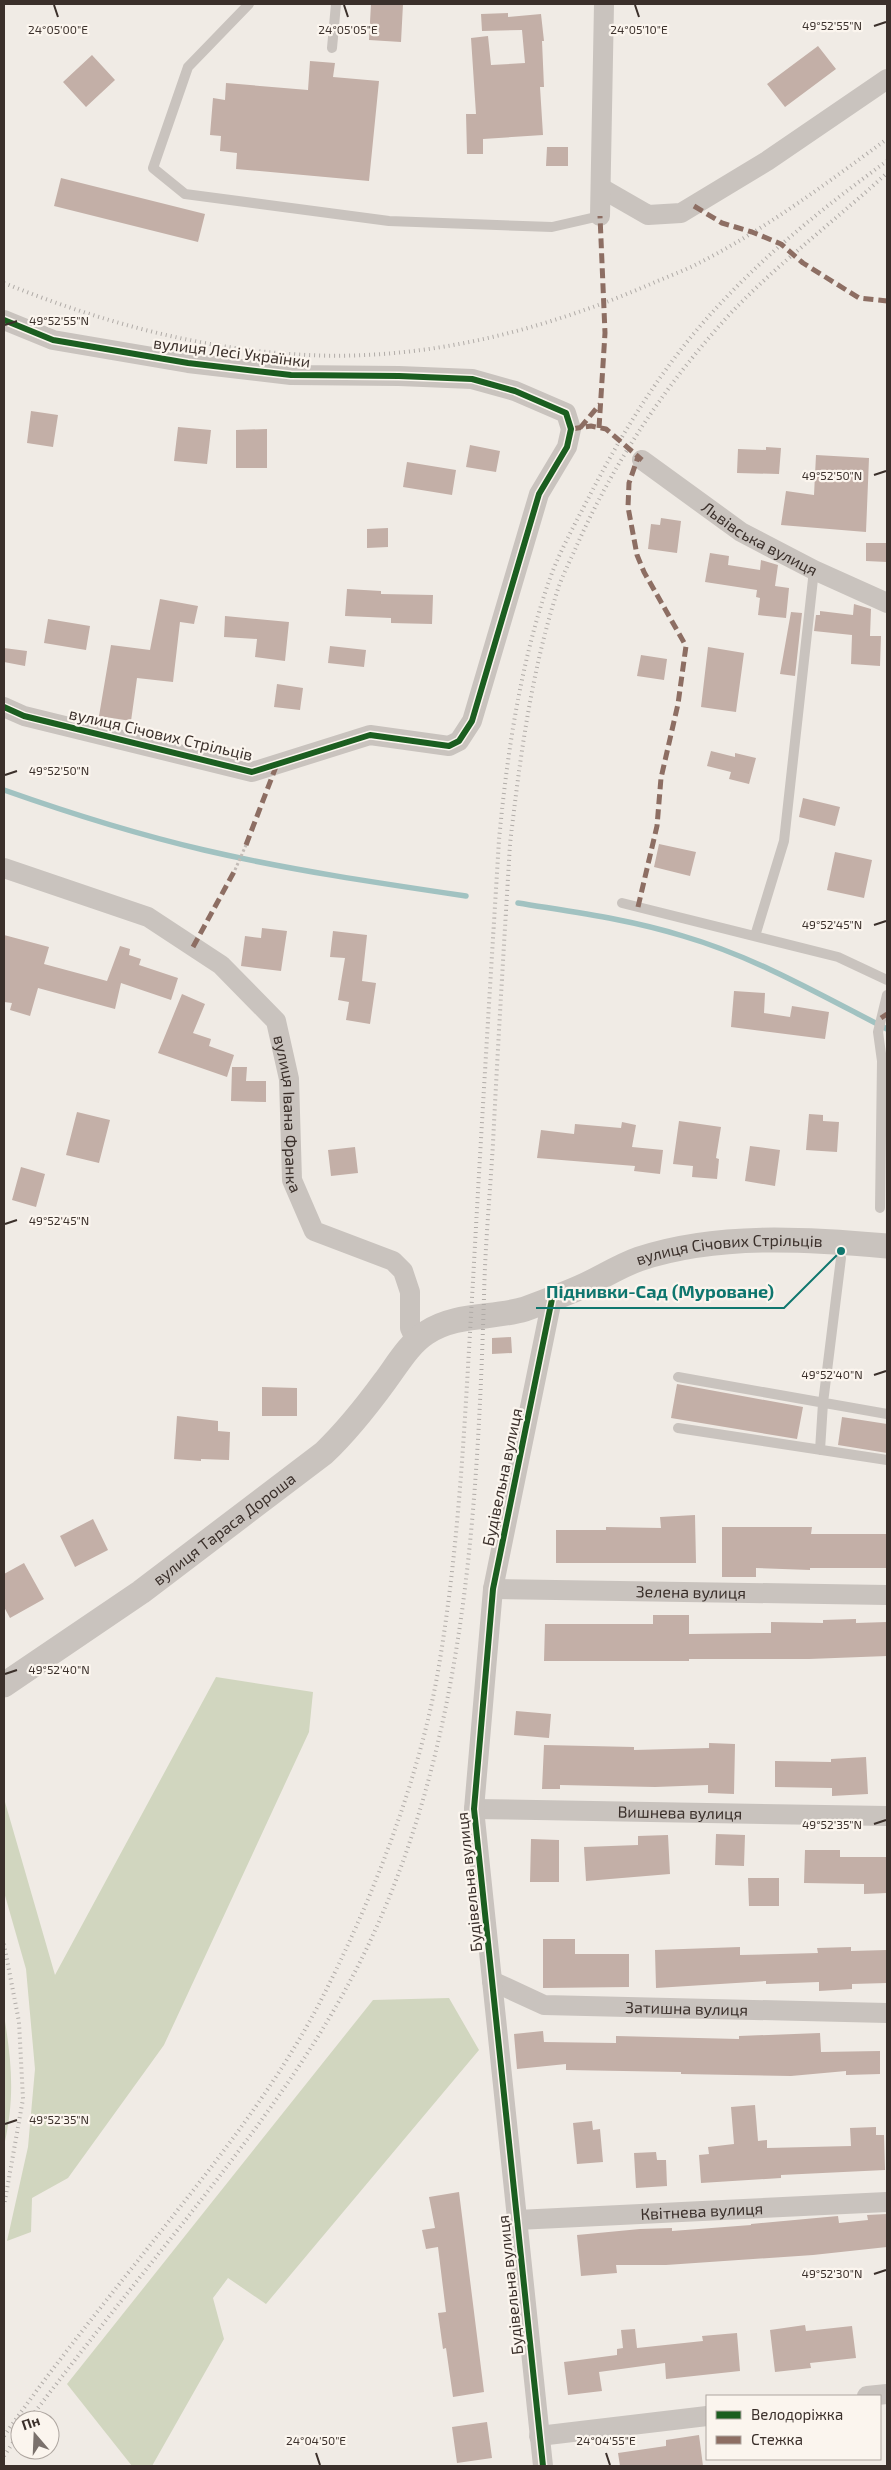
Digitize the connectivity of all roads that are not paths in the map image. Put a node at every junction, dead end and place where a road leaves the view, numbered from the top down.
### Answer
1 (249, 4) edge
2 (336, 4) edge
3 (604, 4) edge
4 (332, 48) dead end
5 (887, 79) edge
6 (601, 188) junction
7 (600, 216) joint
8 (4, 320) edge
9 (642, 460) dead end
10 (814, 570) junction
11 (887, 603) edge
12 (4, 707) edge
13 (459, 741) joint
14 (4, 868) edge
15 (622, 903) dead end
16 (755, 936) junction
17 (887, 980) edge
18 (887, 995) edge
19 (884, 1062) edge
20 (880, 1208) dead end
21 (887, 1246) edge
22 (841, 1258) dead end
23 (552, 1299) junction
24 (416, 1341) junction
25 (678, 1377) dead end
26 (823, 1403) junction
27 (887, 1414) edge
28 (678, 1428) dead end
29 (820, 1450) junction
30 (887, 1460) edge
31 (493, 1589) junction
32 (887, 1595) edge
33 (4, 1685) edge
34 (474, 1809) junction
35 (887, 1816) edge
36 (492, 1981) junction
37 (887, 2013) edge
38 (887, 2202) edge
39 (517, 2220) junction
40 (706, 2416) edge
41 (539, 2436) junction
42 (544, 2466) edge

1 - 7 lane
2 - 4 lane
3 - 6 street
5 - 6 street
6 - 7 street
8 - 13 street, вулиця Лесі Українки
9 - 10 street, Львівська вулиця
10 - 11 street, Львівська вулиця
10 - 16 lane
12 - 13 street, вулиця Січових Стрільців
14 - 24 street, вулиця Івана Франка
15 - 16 lane
16 - 17 lane
18 - 19 lane
19 - 20 lane
21 - 23 street, вулиця Січових Стрільців
22 - 26 lane
23 - 24 street, вулиця Січових Стрільців
23 - 31 street, Будівельна вулиця
24 - 33 street, вулиця Тараса Дороша
25 - 26 lane
26 - 27 lane
26 - 29 lane
28 - 29 lane
29 - 30 lane
31 - 32 street, Зелена вулиця
31 - 34 street, Будівельна вулиця
34 - 35 street, Вишнева вулиця
34 - 36 street, Будівельна вулиця
36 - 37 street, Затишна вулиця
36 - 39 street, Будівельна вулиця
38 - 39 street, Квітнева вулиця
39 - 41 street, Будівельна вулиця
40 - 41 street
41 - 42 street, Будівельна вулиця

